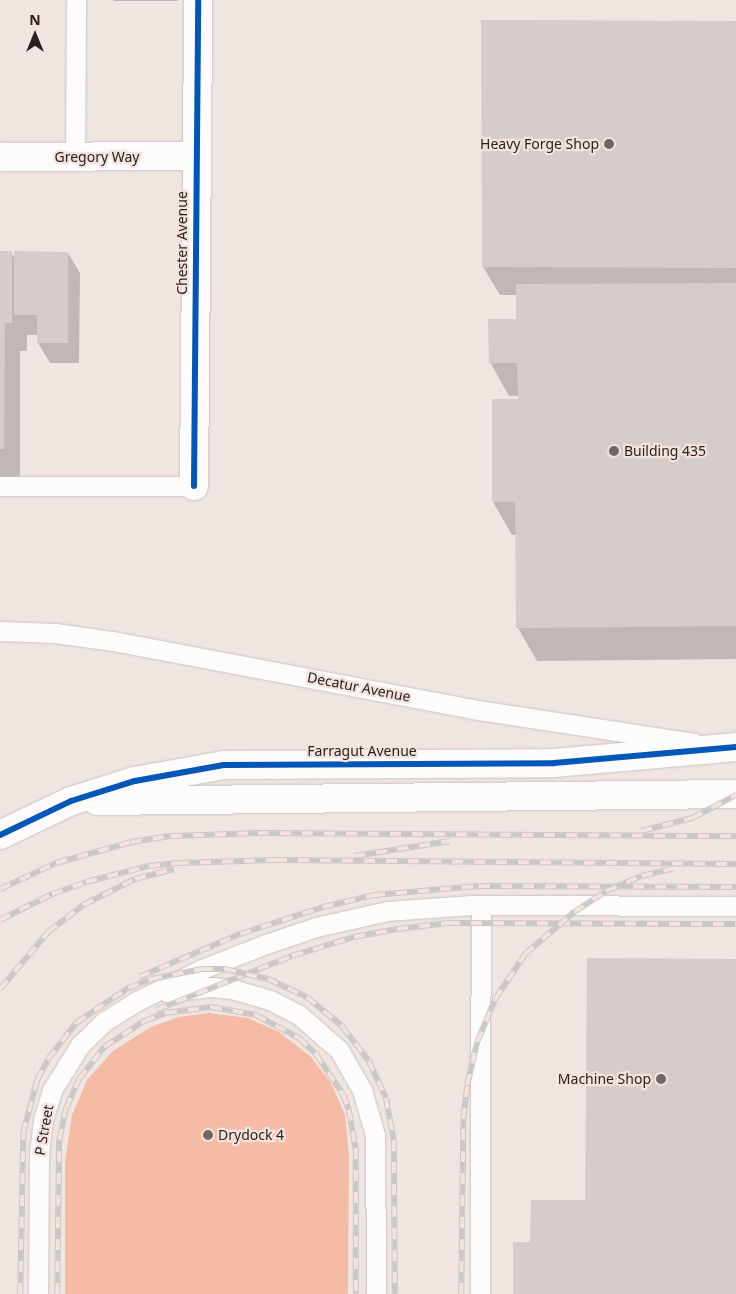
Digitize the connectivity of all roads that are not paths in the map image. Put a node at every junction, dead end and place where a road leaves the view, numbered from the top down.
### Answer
1 (76, 0) edge
2 (198, 0) edge
3 (194, 156) junction
4 (74, 157) junction
5 (0, 158) edge
6 (0, 486) edge
7 (194, 486) joint
8 (0, 631) edge
9 (727, 747) edge
10 (736, 794) edge
11 (71, 801) junction
12 (0, 835) edge
13 (481, 905) junction
14 (736, 906) edge
15 (135, 1002) junction
16 (38, 1294) edge
17 (376, 1294) edge
18 (480, 1294) edge

1 - 4 lane
2 - 3 street, Chester Avenue
3 - 4 street, Gregory Way
3 - 7 street, Chester Avenue
4 - 5 street, Gregory Way
6 - 7 lane
8 - 9 lane, Decatur Avenue
9 - 11 street, Farragut Avenue
10 - 11 street, Farragut Avenue
11 - 12 street, Farragut Avenue
13 - 14 lane
13 - 15 lane
13 - 18 lane
15 - 16 lane, P Street
15 - 17 lane

